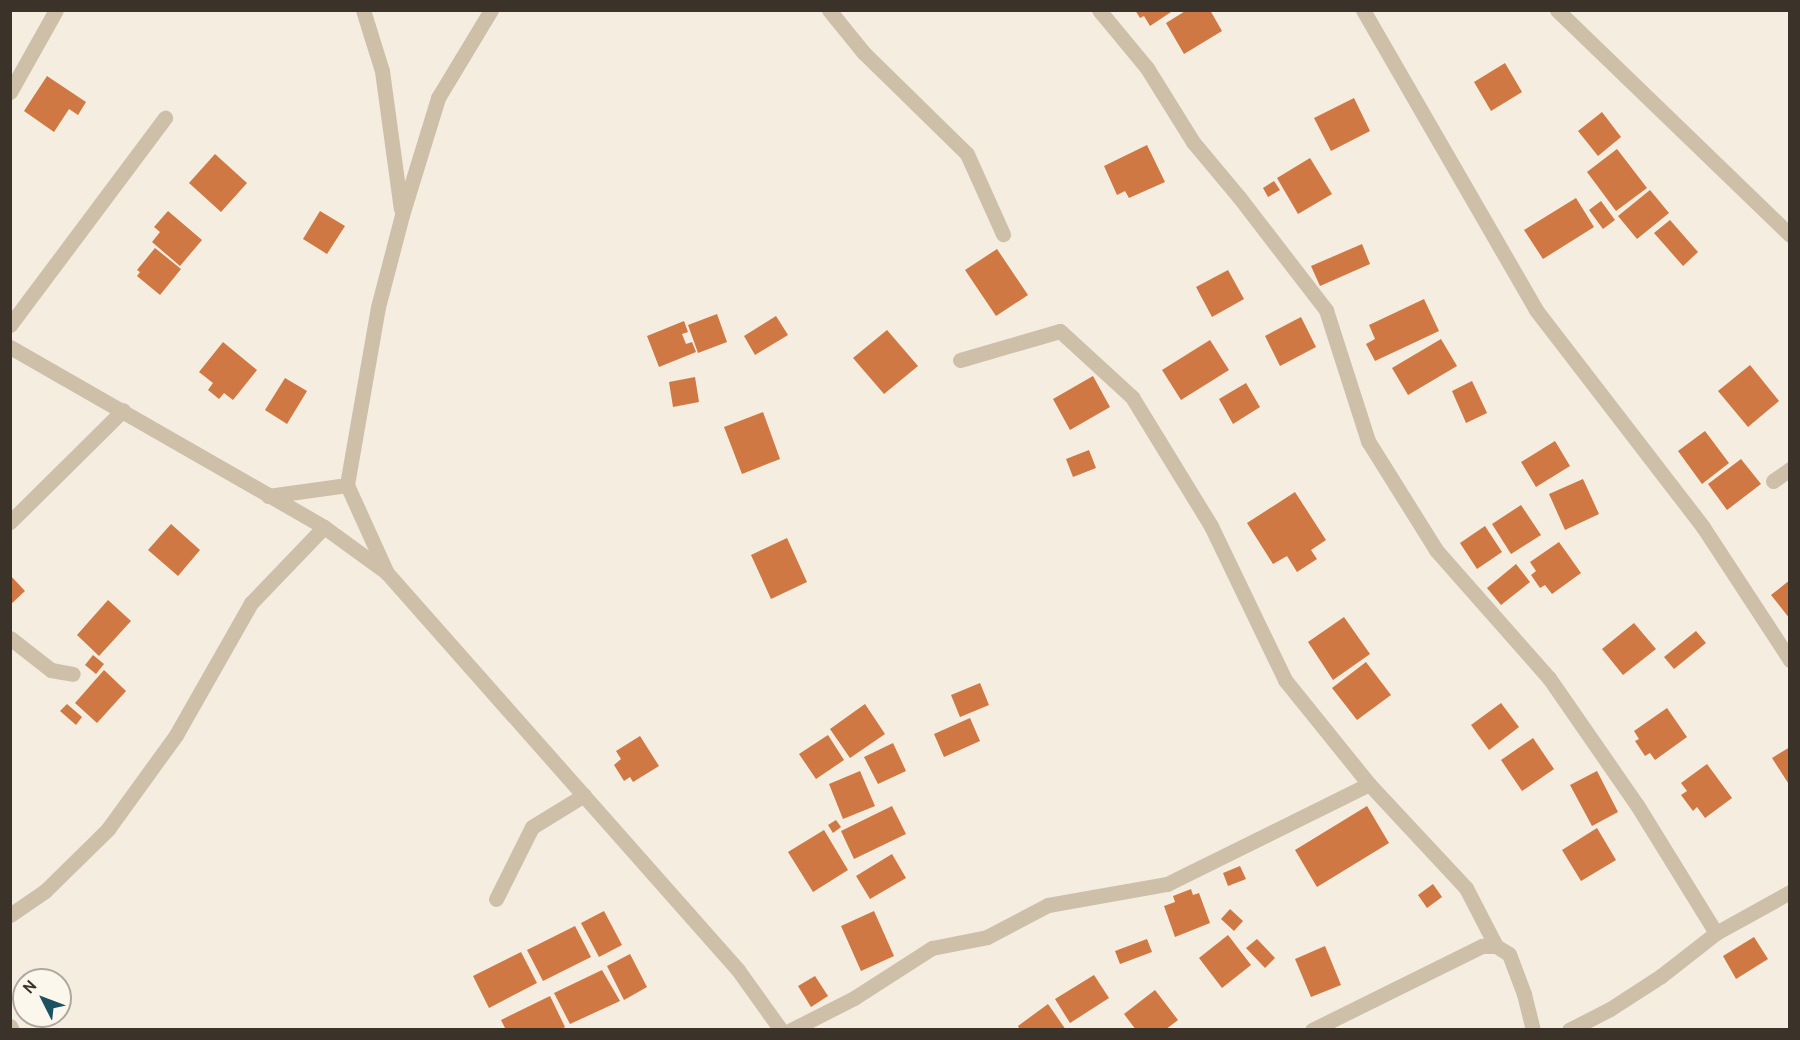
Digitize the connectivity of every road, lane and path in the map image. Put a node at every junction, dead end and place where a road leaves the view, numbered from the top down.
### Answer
1 (56, 10) edge
2 (363, 10) edge
3 (491, 10) edge
4 (829, 10) edge
5 (1099, 10) edge
6 (1363, 10) edge
7 (1557, 10) edge
8 (10, 92) edge
9 (165, 118) dead end
10 (402, 215) junction
11 (1003, 234) dead end
12 (1790, 236) edge
13 (10, 325) edge
14 (10, 347) edge
15 (960, 360) dead end
16 (123, 410) junction
17 (1790, 469) edge
18 (1773, 481) dead end
19 (347, 484) junction
20 (268, 496) junction
21 (10, 522) edge
22 (324, 527) junction
23 (387, 573) junction
24 (10, 638) edge
25 (1790, 660) edge
26 (72, 674) dead end
27 (1368, 784) junction
28 (584, 795) junction
29 (1790, 892) edge
30 (496, 899) dead end
31 (10, 915) edge
32 (1716, 933) junction
33 (1496, 946) junction
34 (781, 1029) edge
35 (791, 1029) edge
36 (1312, 1029) edge
37 (1533, 1029) edge
38 (1569, 1029) edge

1 - 8 street
2 - 10 street
3 - 10 street
4 - 11 street
5 - 32 street
6 - 25 street
7 - 12 street
9 - 13 street
10 - 19 street
14 - 16 street
15 - 27 street
16 - 20 street
16 - 21 street
17 - 18 street
19 - 20 street
19 - 23 street
20 - 22 street
22 - 23 street
22 - 31 street
23 - 28 street
24 - 26 street
27 - 33 street
27 - 35 street
28 - 30 street
28 - 34 street
29 - 32 street
32 - 38 street
33 - 36 street
33 - 37 street

